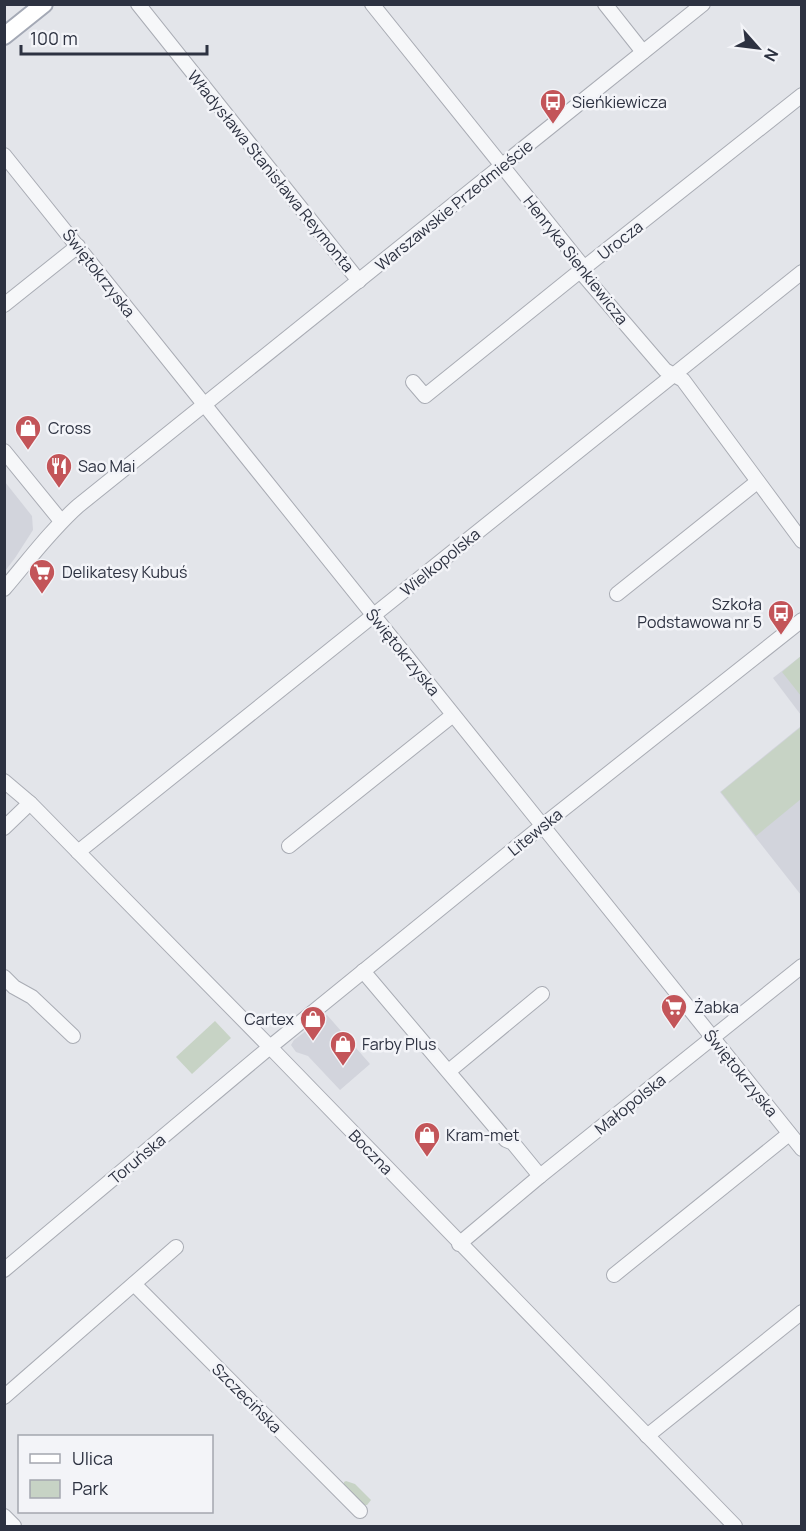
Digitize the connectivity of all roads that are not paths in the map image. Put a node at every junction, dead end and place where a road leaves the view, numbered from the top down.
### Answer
1 (44, 4) edge
2 (138, 4) edge
3 (372, 4) edge
4 (605, 4) edge
5 (703, 4) edge
6 (4, 36) edge
7 (643, 52) junction
8 (801, 95) edge
9 (4, 155) edge
10 (502, 166) junction
11 (78, 246) junction
12 (580, 271) junction
13 (801, 272) edge
14 (359, 281) junction
15 (4, 305) edge
16 (674, 375) junction
17 (413, 382) dead end
18 (204, 405) junction
19 (4, 451) edge
20 (757, 482) junction
21 (61, 521) junction
22 (801, 541) edge
23 (4, 590) edge
24 (618, 594) dead end
25 (374, 616) junction
26 (801, 620) edge
27 (453, 715) junction
28 (4, 781) edge
29 (30, 803) junction
30 (542, 826) junction
31 (4, 828) edge
32 (289, 846) dead end
33 (78, 852) junction
34 (801, 966) edge
35 (363, 971) junction
36 (4, 977) edge
37 (542, 994) dead end
38 (73, 1036) dead end
39 (712, 1038) junction
40 (270, 1047) junction
41 (449, 1071) junction
42 (789, 1134) junction
43 (801, 1147) edge
44 (540, 1176) junction
45 (459, 1244) junction
46 (176, 1247) dead end
47 (4, 1270) edge
48 (614, 1275) dead end
49 (134, 1284) junction
50 (801, 1312) edge
51 (4, 1397) edge
52 (647, 1436) junction
53 (360, 1511) dead end
54 (4, 1516) edge
55 (14, 1527) edge
56 (735, 1527) edge

1 - 6 main road
2 - 14 street, Władysława Stanisława Reymonta
3 - 10 street, Henryka Sienkiewicza
4 - 7 street
5 - 7 street, Warszawskie Przedmieście
7 - 10 street, Warszawskie Przedmieście
8 - 12 street, Urocza
9 - 11 street, Świętokrzyska
10 - 12 street, Henryka Sienkiewicza
10 - 14 street, Warszawskie Przedmieście
11 - 15 street
11 - 18 street, Świętokrzyska
12 - 16 street, Henryka Sienkiewicza
12 - 17 street, Urocza
13 - 16 street, Wielkopolska
14 - 18 street, Warszawskie Przedmieście
16 - 20 street, Henryka Sienkiewicza
16 - 25 street, Wielkopolska
18 - 21 street, Warszawskie Przedmieście
18 - 25 street, Świętokrzyska
19 - 21 street
20 - 22 street, Henryka Sienkiewicza
20 - 24 street
21 - 23 street, Warszawskie Przedmieście
25 - 27 street, Świętokrzyska
25 - 33 street, Wielkopolska
26 - 30 street, Litewska
27 - 30 street, Świętokrzyska
27 - 32 street
28 - 29 street, Boczna
29 - 31 street
29 - 33 street, Boczna
30 - 35 street, Litewska
30 - 39 street, Świętokrzyska
33 - 40 street, Boczna
34 - 39 street, Małopolska
35 - 40 street, Litewska
35 - 41 street
36 - 38 street
37 - 41 street
39 - 42 street, Świętokrzyska
39 - 44 street, Małopolska
40 - 45 street, Boczna
40 - 47 street, Toruńska
41 - 44 street
42 - 43 street, Świętokrzyska
42 - 48 street
44 - 45 street, Małopolska
45 - 52 street, Boczna
46 - 49 street
49 - 51 street
49 - 53 street, Szczecińska
50 - 52 street
52 - 56 street, Boczna
54 - 55 street

